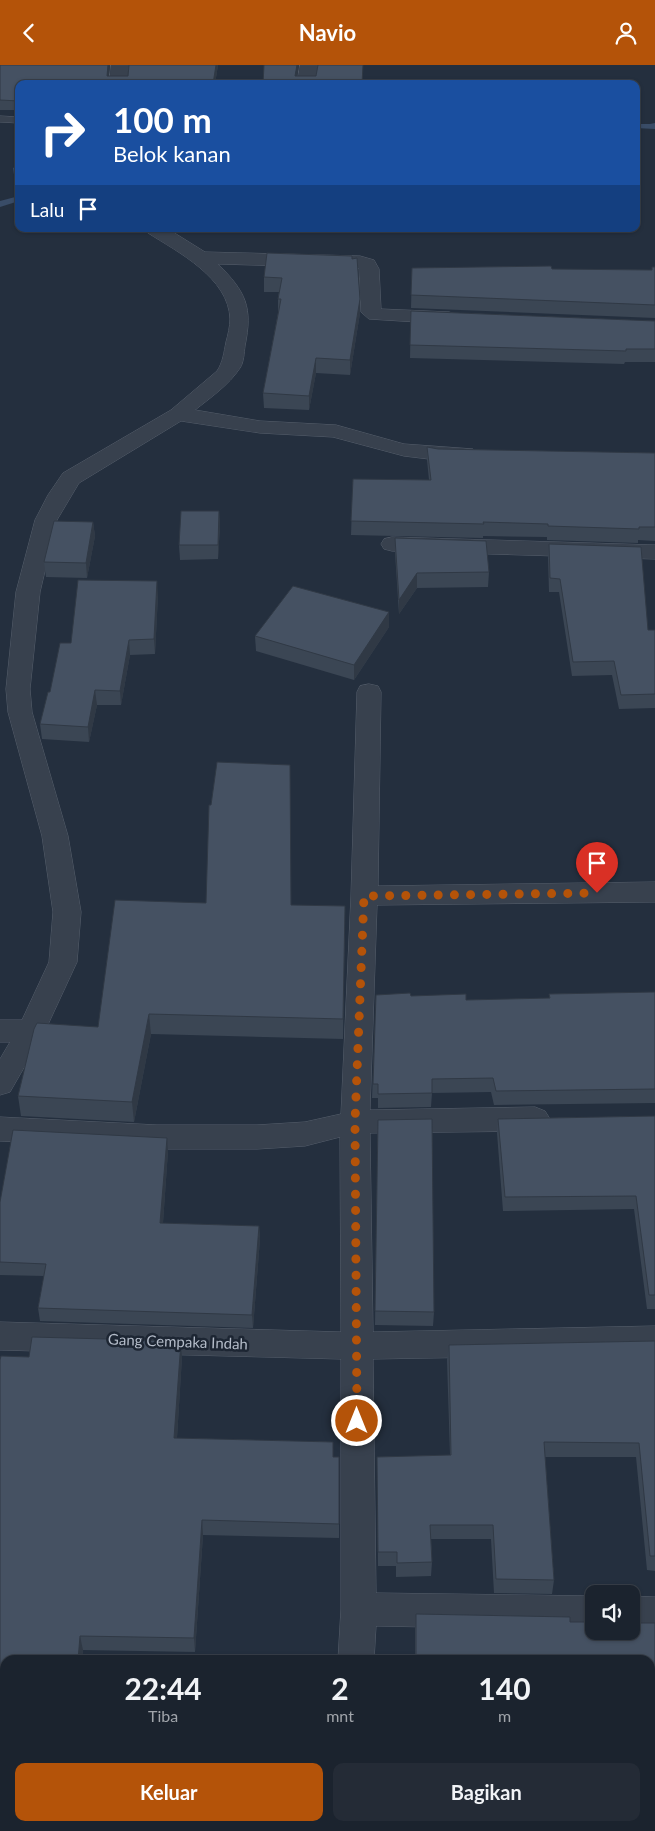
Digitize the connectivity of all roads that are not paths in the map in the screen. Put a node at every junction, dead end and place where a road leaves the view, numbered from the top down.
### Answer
1 (120, 65) edge
2 (309, 65) edge
3 (118, 80) edge
4 (307, 80) edge
5 (0, 119) edge
6 (15, 120) edge
7 (160, 232) edge
8 (201, 258) junction
9 (466, 319) edge
10 (178, 414) junction
11 (486, 455) edge
12 (392, 544) dead end
13 (655, 552) edge
14 (370, 692) dead end
15 (655, 892) edge
16 (364, 896) junction
17 (0, 1031) edge
18 (31, 1031) junction
19 (0, 1084) edge
20 (558, 1118) edge
21 (355, 1122) junction
22 (0, 1129) edge
23 (0, 1336) edge
24 (655, 1340) edge
25 (357, 1346) junction
26 (359, 1609) junction
27 (585, 1613) edge
28 (640, 1613) edge
29 (655, 1613) edge
30 (356, 1655) edge

1 - 3 street
2 - 4 street
5 - 6 lane
7 - 8 street
8 - 9 street
8 - 10 street
10 - 11 street
10 - 18 street
12 - 13 street
14 - 16 street
15 - 16 street
16 - 21 street
17 - 18 street
18 - 19 street
20 - 21 street
21 - 22 street
21 - 25 street
23 - 25 street, Gang Cempaka Indah
24 - 25 street, Gang Cempaka Indah
25 - 26 street
26 - 27 street
26 - 30 street
28 - 29 street

